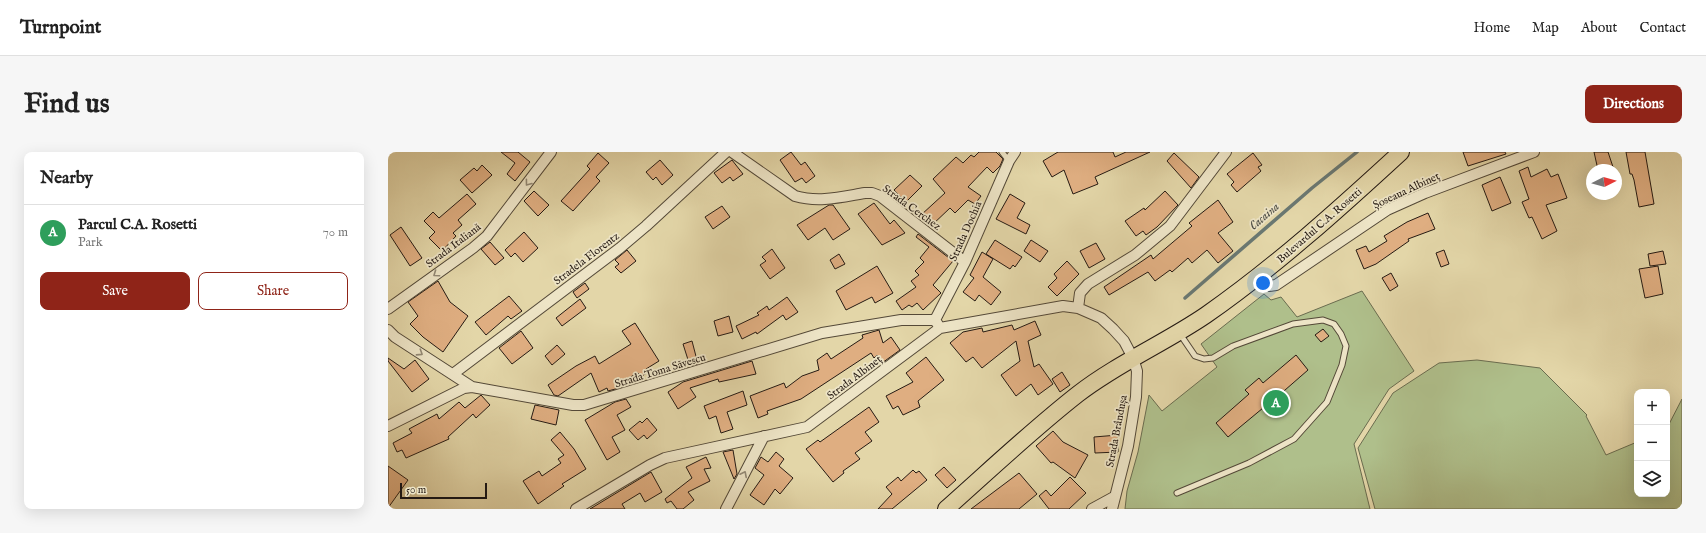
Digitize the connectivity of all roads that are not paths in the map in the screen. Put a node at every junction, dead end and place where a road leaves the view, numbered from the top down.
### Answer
1 (552, 152) edge
2 (726, 152) edge
3 (732, 152) edge
4 (1002, 152) edge
5 (1015, 152) edge
6 (1226, 152) edge
7 (1401, 152) edge
8 (1534, 152) edge
9 (1009, 161) junction
10 (965, 262) junction
11 (1259, 276) junction
12 (1078, 308) junction
13 (388, 309) edge
14 (938, 324) junction
15 (388, 330) edge
16 (1179, 333) junction
17 (1133, 358) junction
18 (453, 374) junction
19 (472, 387) junction
20 (388, 426) edge
21 (764, 436) junction
22 (1177, 493) dead end
23 (1114, 497) junction
24 (576, 509) edge
25 (726, 509) edge
26 (946, 509) edge
27 (1092, 509) edge
28 (1112, 509) edge

1 -> 13 street, Strada Italiană
2 - 18 street, Stradela Florentz
3 - 10 street, Strada Cerchez
4 - 9 lane
5 - 9 street, Strada Dochia
6 - 12 street
7 - 11 main road, Bulevardul C.A. Rosetti
8 - 11 street, Șoseaua Albineț
9 - 10 street, Strada Dochia
10 - 14 street, Strada Dochia
11 - 16 main road, Bulevardul C.A. Rosetti
12 - 14 street, Strada Albineț
12 - 17 street, Strada Albineț
14 - 19 street, Strada Toma Săvescu
14 - 21 street, Strada Albineț
15 -> 18 street
16 - 17 main road, Bulevardul C.A. Rosetti
16 - 22 lane
17 - 23 street, Strada Brândușa
17 - 26 main road, Bulevardul C.A. Rosetti
18 - 19 street
19 - 20 street, Strada Toma Săvescu
21 - 24 street, Strada Albineț
25 -> 21 street
23 - 27 street
23 - 28 street, Strada Brândușa

